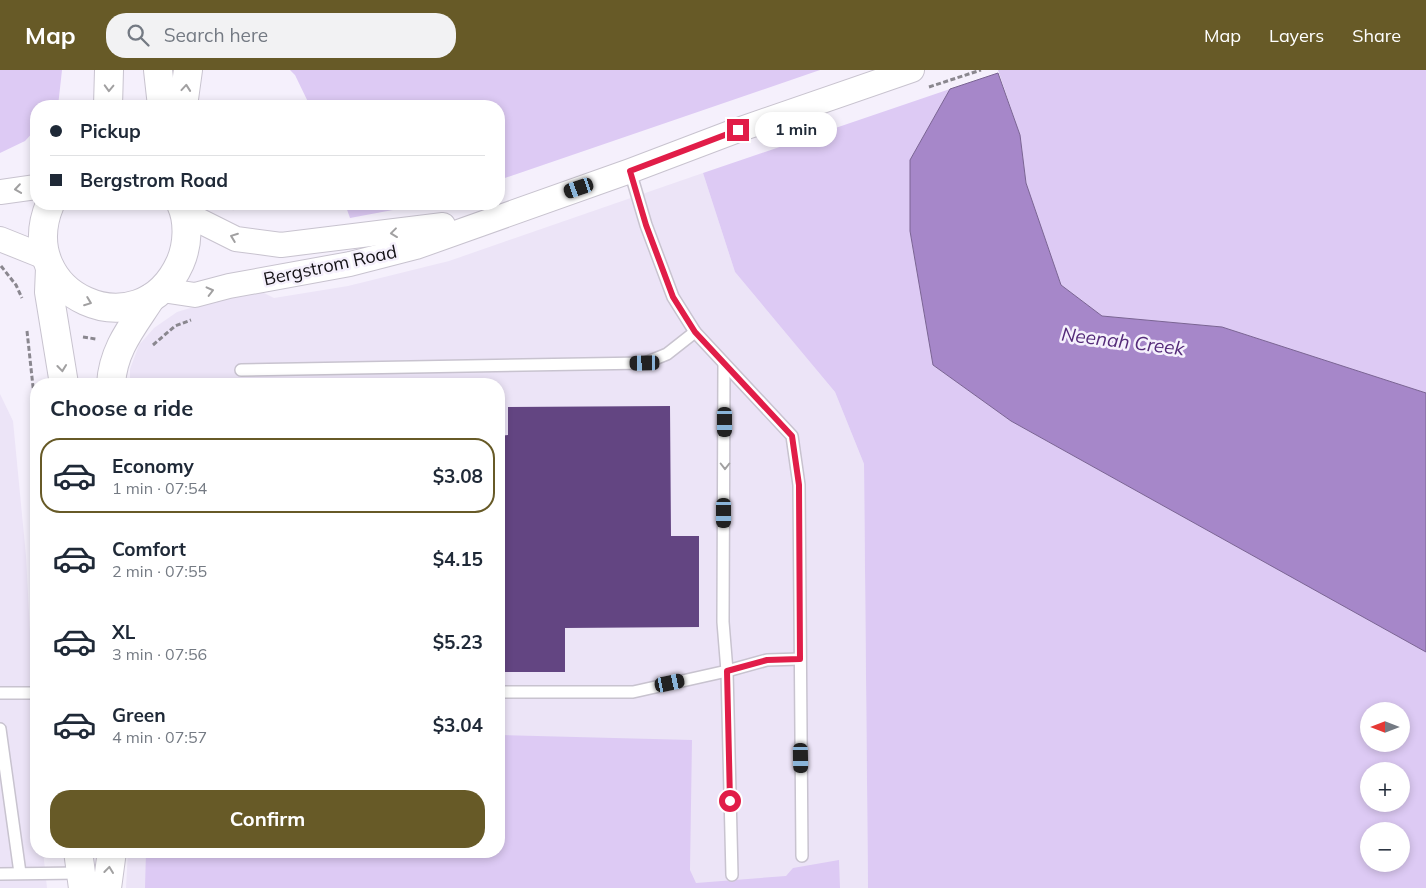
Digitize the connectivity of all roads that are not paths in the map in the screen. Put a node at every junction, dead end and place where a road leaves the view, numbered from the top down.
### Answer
1 (109, 70) edge
2 (158, 70) edge
3 (188, 70) edge
4 (912, 70) edge
5 (108, 100) edge
6 (161, 100) edge
7 (184, 100) edge
8 (630, 171) junction
9 (30, 187) edge
10 (0, 192) edge
11 (47, 210) edge
12 (184, 210) edge
13 (186, 210) edge
14 (494, 217) junction
15 (0, 239) edge
16 (47, 263) junction
17 (157, 294) junction
18 (695, 332) junction
19 (724, 364) junction
20 (241, 370) dead end
21 (63, 378) edge
22 (111, 378) edge
23 (800, 659) junction
24 (727, 671) junction
25 (505, 692) edge
26 (0, 693) edge
27 (30, 693) edge
28 (0, 729) edge
29 (5, 801) edge
30 (802, 856) dead end
31 (111, 858) edge
32 (81, 871) edge
33 (0, 874) edge
34 (20, 874) junction
35 (732, 875) dead end
36 (107, 888) edge

1 -> 5 main road
2 - 6 main road
7 -> 3 main road
4 - 8 street, Bergstrom Road
8 - 14 street, Bergstrom Road
8 - 18 lane
9 -> 10 street
11 - 16 main road
12 - 17 main road
14 -> 13 street, Bergstrom Road
17 -> 14 street, Bergstrom Road
15 - 16 street
16 -> 17 main road
16 -> 21 main road
17 - 22 main road
18 - 19 lane
18 - 20 lane
19 - 23 lane
19 -> 24 lane
23 - 24 lane
23 - 30 lane
24 - 25 lane
24 - 35 lane
26 - 27 lane
28 - 29 lane
29 - 34 lane
36 -> 31 main road
32 - 34 lane
33 - 34 lane

